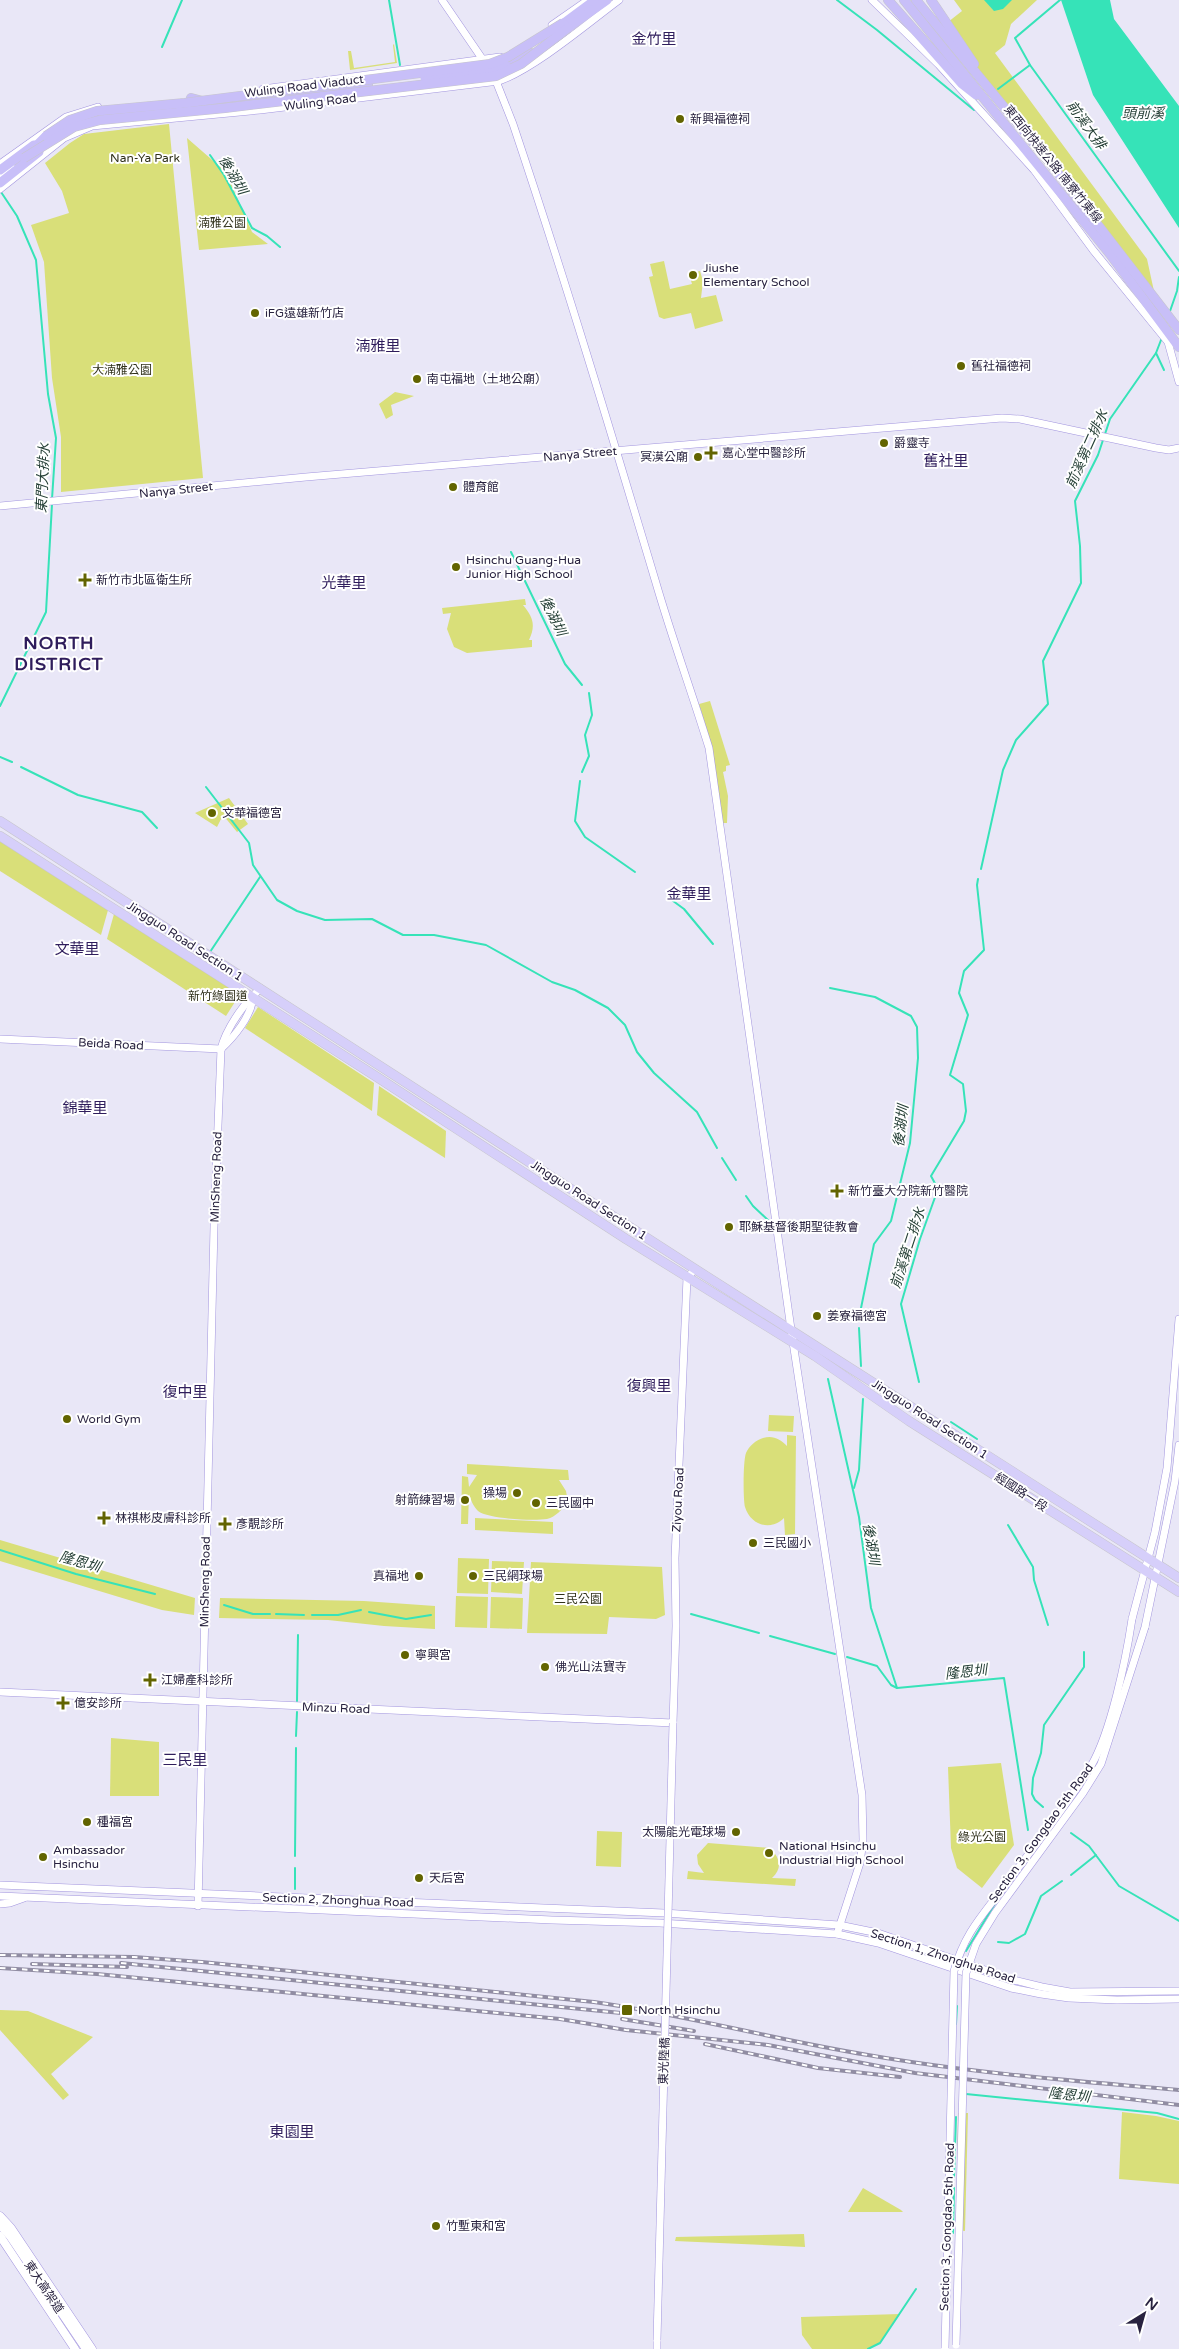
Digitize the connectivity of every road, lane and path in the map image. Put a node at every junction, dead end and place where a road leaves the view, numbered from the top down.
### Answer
1 (442, 0) edge
2 (588, 0) edge
3 (595, 0) edge
4 (607, 0) edge
5 (619, 0) edge
6 (872, 0) edge
7 (888, 0) edge
8 (904, 0) edge
9 (916, 0) edge
10 (931, 0) edge
11 (566, 26) junction
12 (484, 60) junction
13 (497, 81) junction
14 (988, 97) junction
15 (191, 98) junction
16 (224, 103) junction
17 (194, 116) junction
18 (48, 139) junction
19 (38, 148) dead end
20 (1, 170) edge
21 (0, 183) edge
22 (0, 189) edge
23 (1179, 330) edge
24 (1179, 346) edge
25 (1179, 382) edge
26 (1179, 448) edge
27 (617, 450) junction
28 (0, 506) edge
29 (0, 821) edge
30 (0, 836) edge
31 (260, 988) junction
32 (253, 998) junction
33 (0, 1039) edge
34 (221, 1049) junction
35 (695, 1269) junction
36 (687, 1278) junction
37 (1179, 1319) edge
38 (791, 1329) junction
39 (794, 1345) junction
40 (1178, 1372) edge
41 (1179, 1445) edge
42 (1147, 1558) junction
43 (1158, 1565) junction
44 (1144, 1570) junction
45 (1156, 1577) junction
46 (1179, 1578) edge
47 (1179, 1592) edge
48 (0, 1692) edge
49 (202, 1701) junction
50 (673, 1723) junction
51 (0, 1885) edge
52 (199, 1895) junction
53 (0, 1896) edge
54 (27, 1897) junction
55 (0, 1904) edge
56 (198, 1906) junction
57 (676, 1914) joint
58 (676, 1924) joint
59 (839, 1925) junction
60 (837, 1934) junction
61 (1179, 1991) edge
62 (1179, 1999) edge
63 (0, 2216) edge
64 (0, 2225) edge
65 (0, 2236) edge
66 (0, 2243) edge
67 (38, 2293) junction
68 (957, 2348) edge
69 (71, 2349) edge
70 (76, 2349) edge
71 (81, 2349) edge
72 (86, 2349) edge
73 (92, 2349) edge
74 (657, 2349) edge
75 (945, 2349) edge

1 - 12 street
2 - 12 street, Wuling Road
3 - 11 highway, Wuling Road Viaduct
4 - 11 highway, Wuling Road Viaduct
5 - 13 street, Wuling Road
6 - 25 street
7 - 14 highway
8 - 14 highway, 東西向快速公路 南寮竹東線
9 - 14 highway, 東西向快速公路 南寮竹東線
10 - 14 highway
11 - 16 highway, bridge
11 - 18 highway, Wuling Road Viaduct, bridge
11 - 18 highway, Wuling Road Viaduct, bridge
12 - 13 street
12 - 15 street, Wuling Road
13 - 17 street, Wuling Road
13 - 27 street
14 - 23 highway, 東西向快速公路 南寮竹東線
14 - 24 highway, 東西向快速公路 南寮竹東線
15 - 16 highway
15 - 20 street, Wuling Road
16 - 17 highway
17 - 22 street, Wuling Road
18 - 20 highway, Wuling Road Viaduct
18 - 20 highway, bridge
18 - 21 highway, Wuling Road Viaduct, bridge
19 - 20 street
26 - 27 street, Nanya Street
27 - 28 street, Nanya Street
27 - 38 street
29 - 31 main road, Jingguo Road Section 1
30 - 32 main road, Jingguo Road Section 1
31 - 32 street
31 - 35 main road, Jingguo Road Section 1
32 - 34 street
32 - 36 main road, Jingguo Road Section 1
33 - 34 street, Beida Road
34 - 49 street, MinSheng Road
35 - 36 street
35 - 38 main road, Jingguo Road Section 1
36 - 39 main road, 經國路一段
36 - 50 street, Ziyou Road
37 - 40 street, Section 3, Gongdao 5th Road
38 - 39 street
38 - 42 main road, Jingguo Road Section 1
39 - 44 main road, 經國路一段
39 - 59 street
40 - 42 street, Section 3, Gongdao 5th Road
41 - 43 street, Section 3, Gongdao 5th Road
42 - 43 main road, Jingguo Road Section 1
42 - 44 street, Section 3, Gongdao 5th Road
43 - 45 street, Section 3, Gongdao 5th Road
43 - 46 main road, Jingguo Road Section 1
44 - 45 main road, 經國路一段
44 - 75 street, Section 3, Gongdao 5th Road, bridge
45 - 47 main road, 經國路一段
45 - 68 street, Section 3, Gongdao 5th Road, bridge
48 - 49 street, Minzu Road
49 - 50 street, Minzu Road
49 - 52 street, MinSheng Road
50 - 74 street, 東光陸橋, bridge
51 - 52 street, Section 2, Zhonghua Road
52 - 56 street, MinSheng Road
52 - 57 street, Section 2, Zhonghua Road
53 - 54 street, Section 2, Zhonghua Road
54 - 55 street
54 - 56 street, Section 2, Zhonghua Road
56 - 58 street, Section 2, Zhonghua Road
57 - 59 street, Section 1, Zhonghua Road
58 - 60 street, Section 1, Zhonghua Road
59 - 60 street
59 - 61 street, Section 1, Zhonghua Road
60 - 62 street, Section 1, Zhonghua Road
63 - 73 main road
64 - 72 main road, 東大高架道
65 - 67 main road, 東大高架道
66 - 69 main road
67 - 70 main road, 東大高架道
67 - 71 main road

